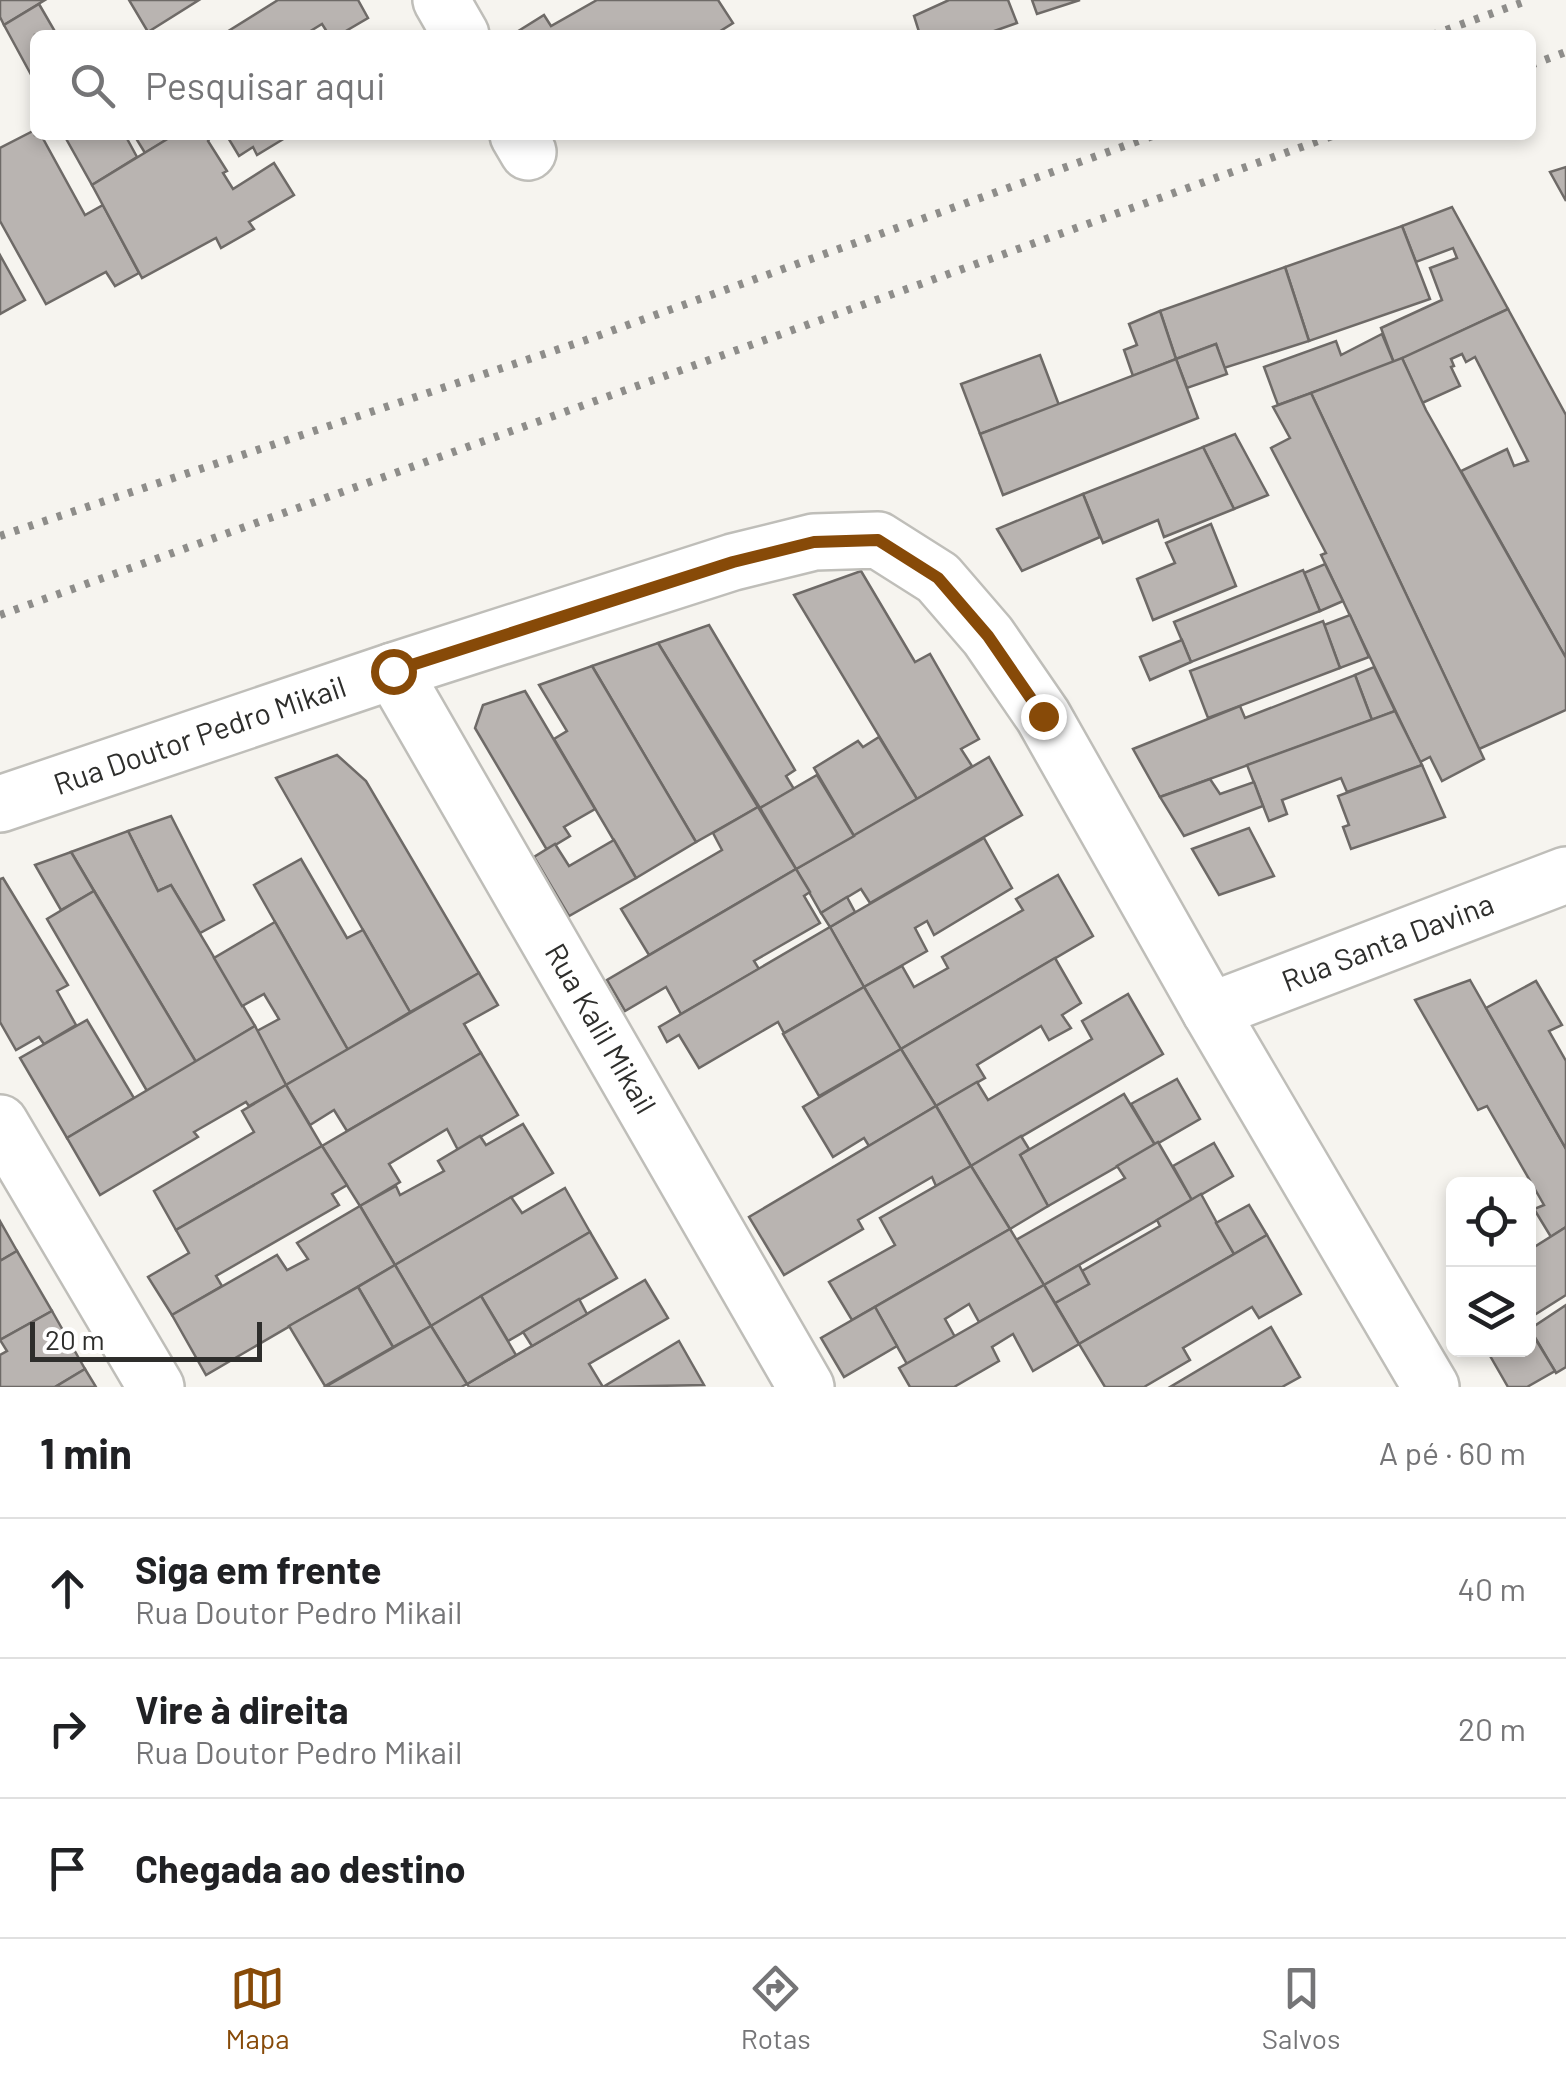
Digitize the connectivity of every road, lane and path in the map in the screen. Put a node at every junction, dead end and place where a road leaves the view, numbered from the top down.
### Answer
1 (441, 0) edge
2 (458, 30) edge
3 (393, 671) junction
4 (0, 804) edge
5 (1566, 876) edge
6 (1210, 1011) junction
7 (0, 1123) edge
8 (156, 1387) edge
9 (806, 1387) edge
10 (1431, 1387) edge

1 - 2 street
3 - 4 street, Rua Doutor Pedro Mikail
3 - 6 street, Rua Doutor Pedro Mikail
3 - 9 street, Rua Kalil Mikail
5 - 6 street, Rua Santa Davina
6 - 10 street, Rua Doutor Pedro Mikail
7 - 8 street

